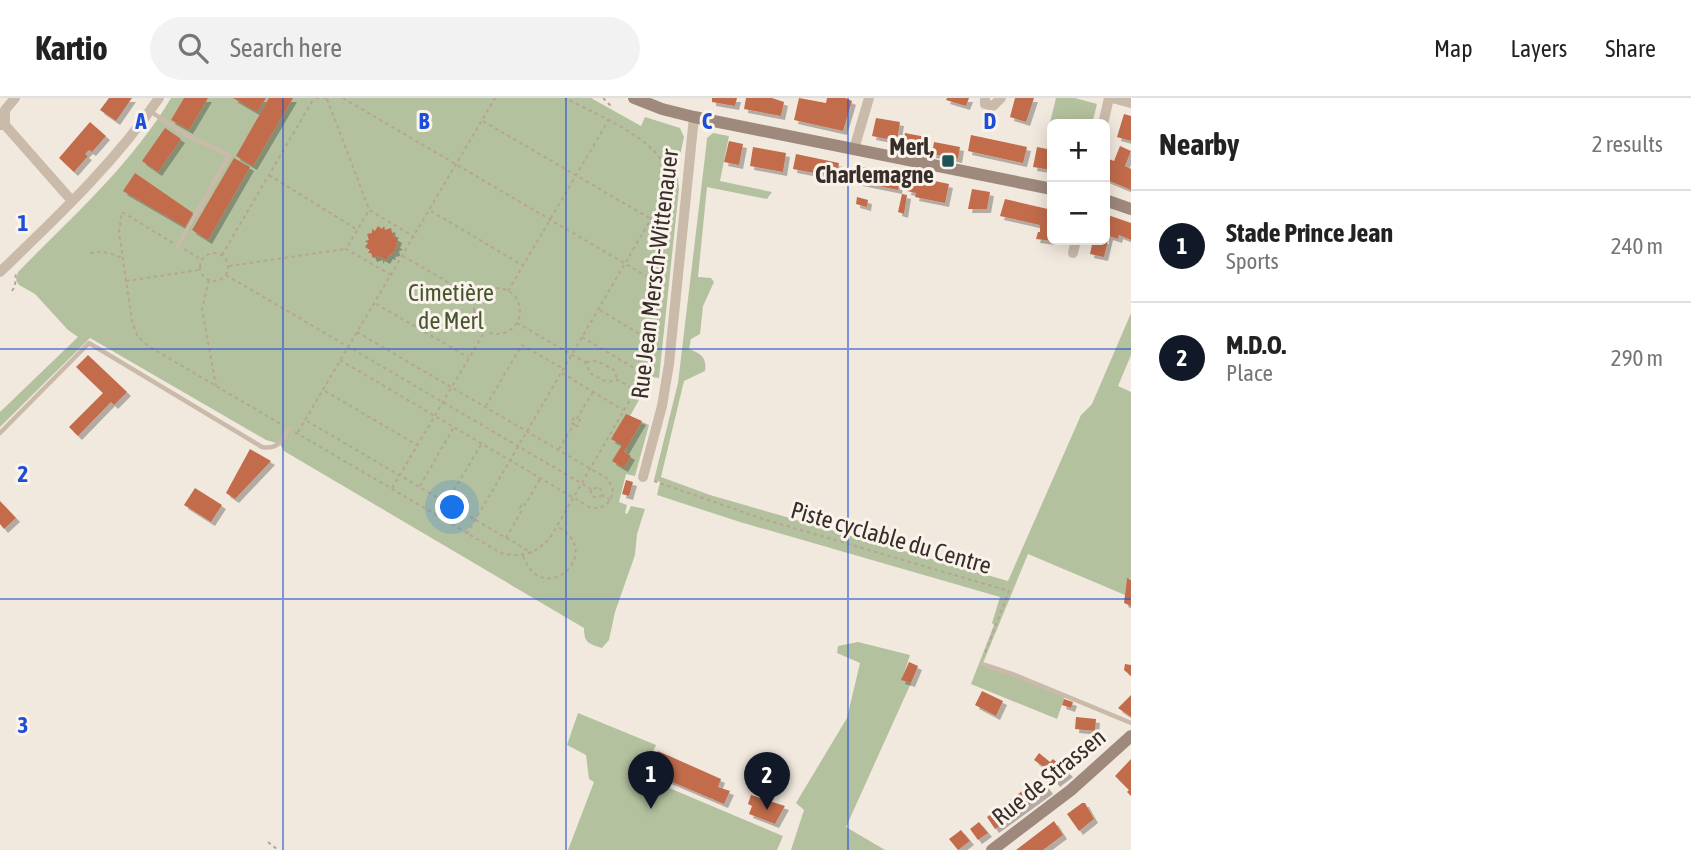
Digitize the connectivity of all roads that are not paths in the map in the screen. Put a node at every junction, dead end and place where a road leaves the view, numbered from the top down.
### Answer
1 (15, 98) edge
2 (159, 98) edge
3 (634, 98) edge
4 (869, 98) edge
5 (985, 98) edge
6 (1001, 98) edge
7 (1111, 98) edge
8 (663, 103) edge
9 (1131, 103) edge
10 (150, 111) junction
11 (694, 117) junction
12 (1105, 119) edge
13 (2, 125) edge
14 (854, 149) junction
15 (1047, 188) edge
16 (72, 201) junction
17 (1110, 202) edge
18 (1131, 209) edge
19 (1075, 245) edge
20 (178, 246) road end
21 (1073, 253) dead end
22 (0, 272) edge
23 (289, 429) road end
24 (0, 433) edge
25 (643, 477) dead end
26 (982, 664) road end
27 (1131, 723) edge
28 (1131, 736) edge
29 (992, 850) edge

1 - 13 street
2 - 10 street
3 - 8 street
4 - 14 street
5 - 6 street
7 - 9 street
7 - 12 street
8 - 11 street
10 - 16 street
10 - 20 lane
11 - 14 street
11 - 25 street, Rue Jean Mersch-Wittenauer
13 - 16 street
14 - 15 street
16 - 22 street
17 - 18 street
19 - 21 street
23 - 24 lane
26 - 27 lane
28 - 29 street, Rue de Strassen

